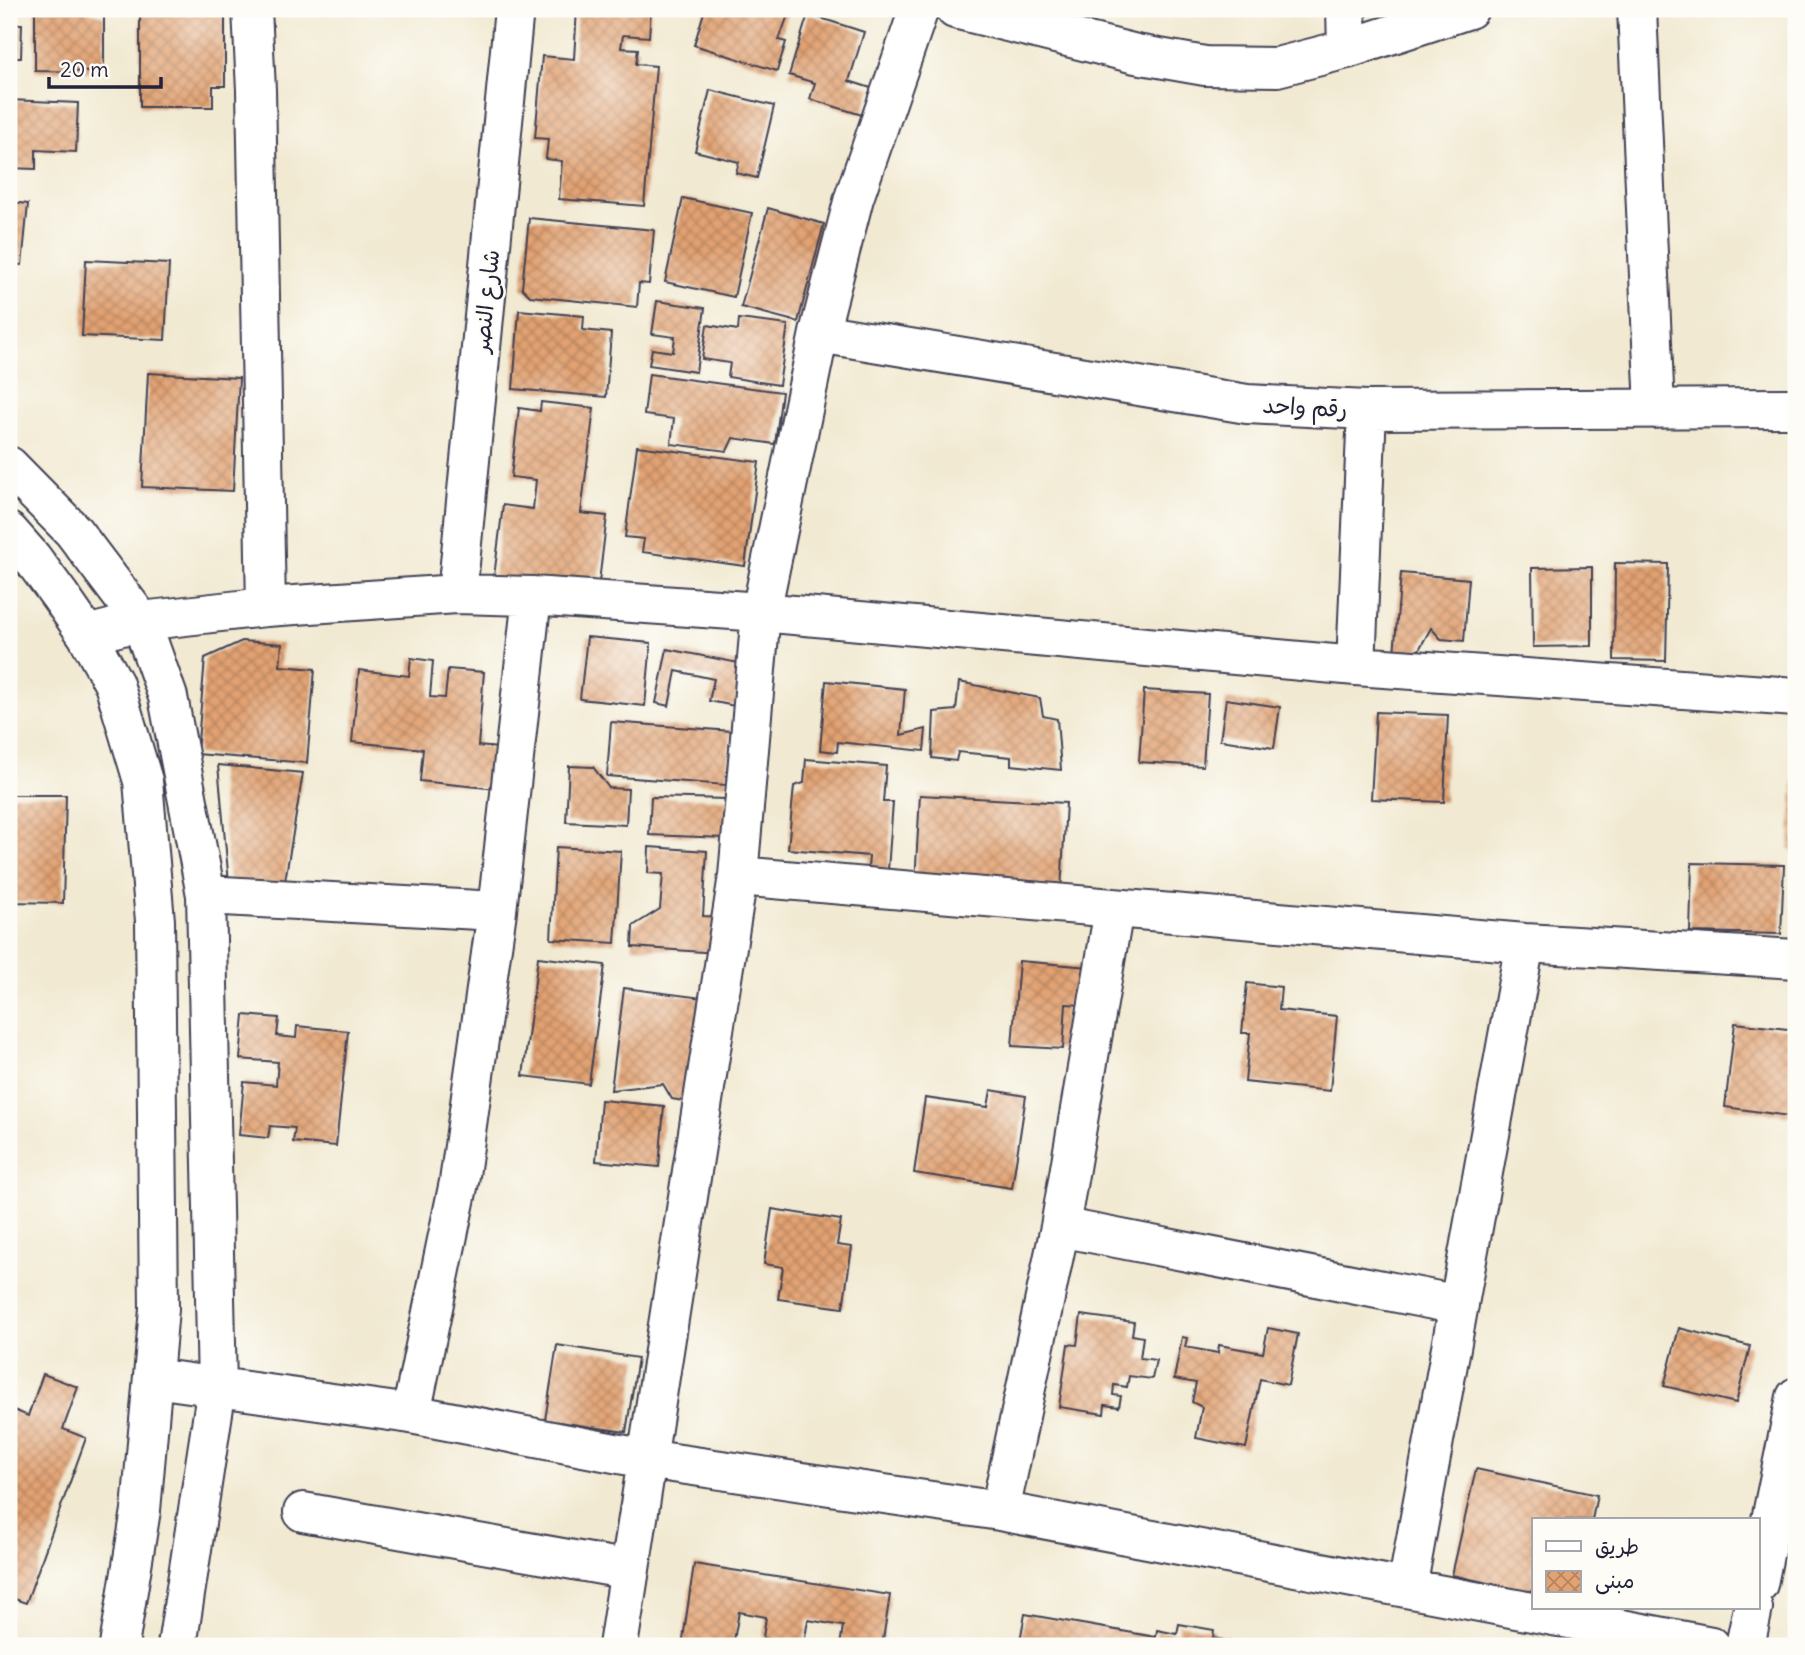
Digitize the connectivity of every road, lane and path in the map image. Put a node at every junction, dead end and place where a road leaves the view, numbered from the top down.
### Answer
1 (253, 9) edge
2 (514, 9) edge
3 (919, 9) edge
4 (955, 9) edge
5 (1346, 9) edge
6 (1469, 9) edge
7 (1637, 9) edge
8 (1347, 50) junction
9 (819, 333) junction
10 (1796, 408) edge
11 (1655, 409) junction
12 (1367, 410) junction
13 (9, 466) edge
14 (9, 531) edge
15 (457, 594) junction
16 (532, 596) junction
17 (266, 607) junction
18 (761, 612) junction
19 (141, 621) junction
20 (87, 635) junction
21 (1356, 666) junction
22 (1796, 697) edge
23 (738, 877) junction
24 (206, 895) junction
25 (1114, 909) junction
26 (497, 911) junction
27 (1525, 943) junction
28 (1796, 959) edge
29 (1060, 1227) junction
30 (1459, 1305) junction
31 (154, 1378) junction
32 (217, 1387) junction
33 (1796, 1398) edge
34 (411, 1413) junction
35 (646, 1459) junction
36 (1000, 1511) junction
37 (303, 1512) dead end
38 (630, 1570) junction
39 (1759, 1579) edge
40 (1407, 1588) junction
41 (1753, 1610) edge
42 (119, 1646) edge
43 (177, 1646) edge
44 (618, 1646) edge
45 (1711, 1646) edge
46 (1745, 1646) edge

1 - 17 street
2 - 15 street, شارع النصر
3 - 9 street
4 - 8 street
5 - 8 street
6 - 8 street
7 - 11 street
9 - 12 street, رقم واحد
9 - 18 street
10 - 11 street, رقم واحد
11 - 12 street, رقم واحد
12 - 21 street
13 - 19 street
14 - 20 street
15 - 16 street
15 - 17 street
16 - 18 street
16 - 26 street
17 - 19 street
18 - 21 street
18 - 23 street
19 - 20 street
19 - 24 street
20 - 31 street
21 - 22 street
23 - 25 street
23 - 35 street
24 - 26 street
24 - 32 street
25 - 27 street
25 - 29 street
26 - 34 street
27 - 28 street
27 - 30 street
29 - 30 street
29 - 36 street
30 - 40 street
31 - 32 street
31 - 42 street
32 - 34 street
32 - 43 street
33 - 39 street
34 - 35 street
35 - 36 street
35 - 38 street
36 - 40 street
37 - 38 street
38 - 44 street
40 - 45 street
41 - 46 street

